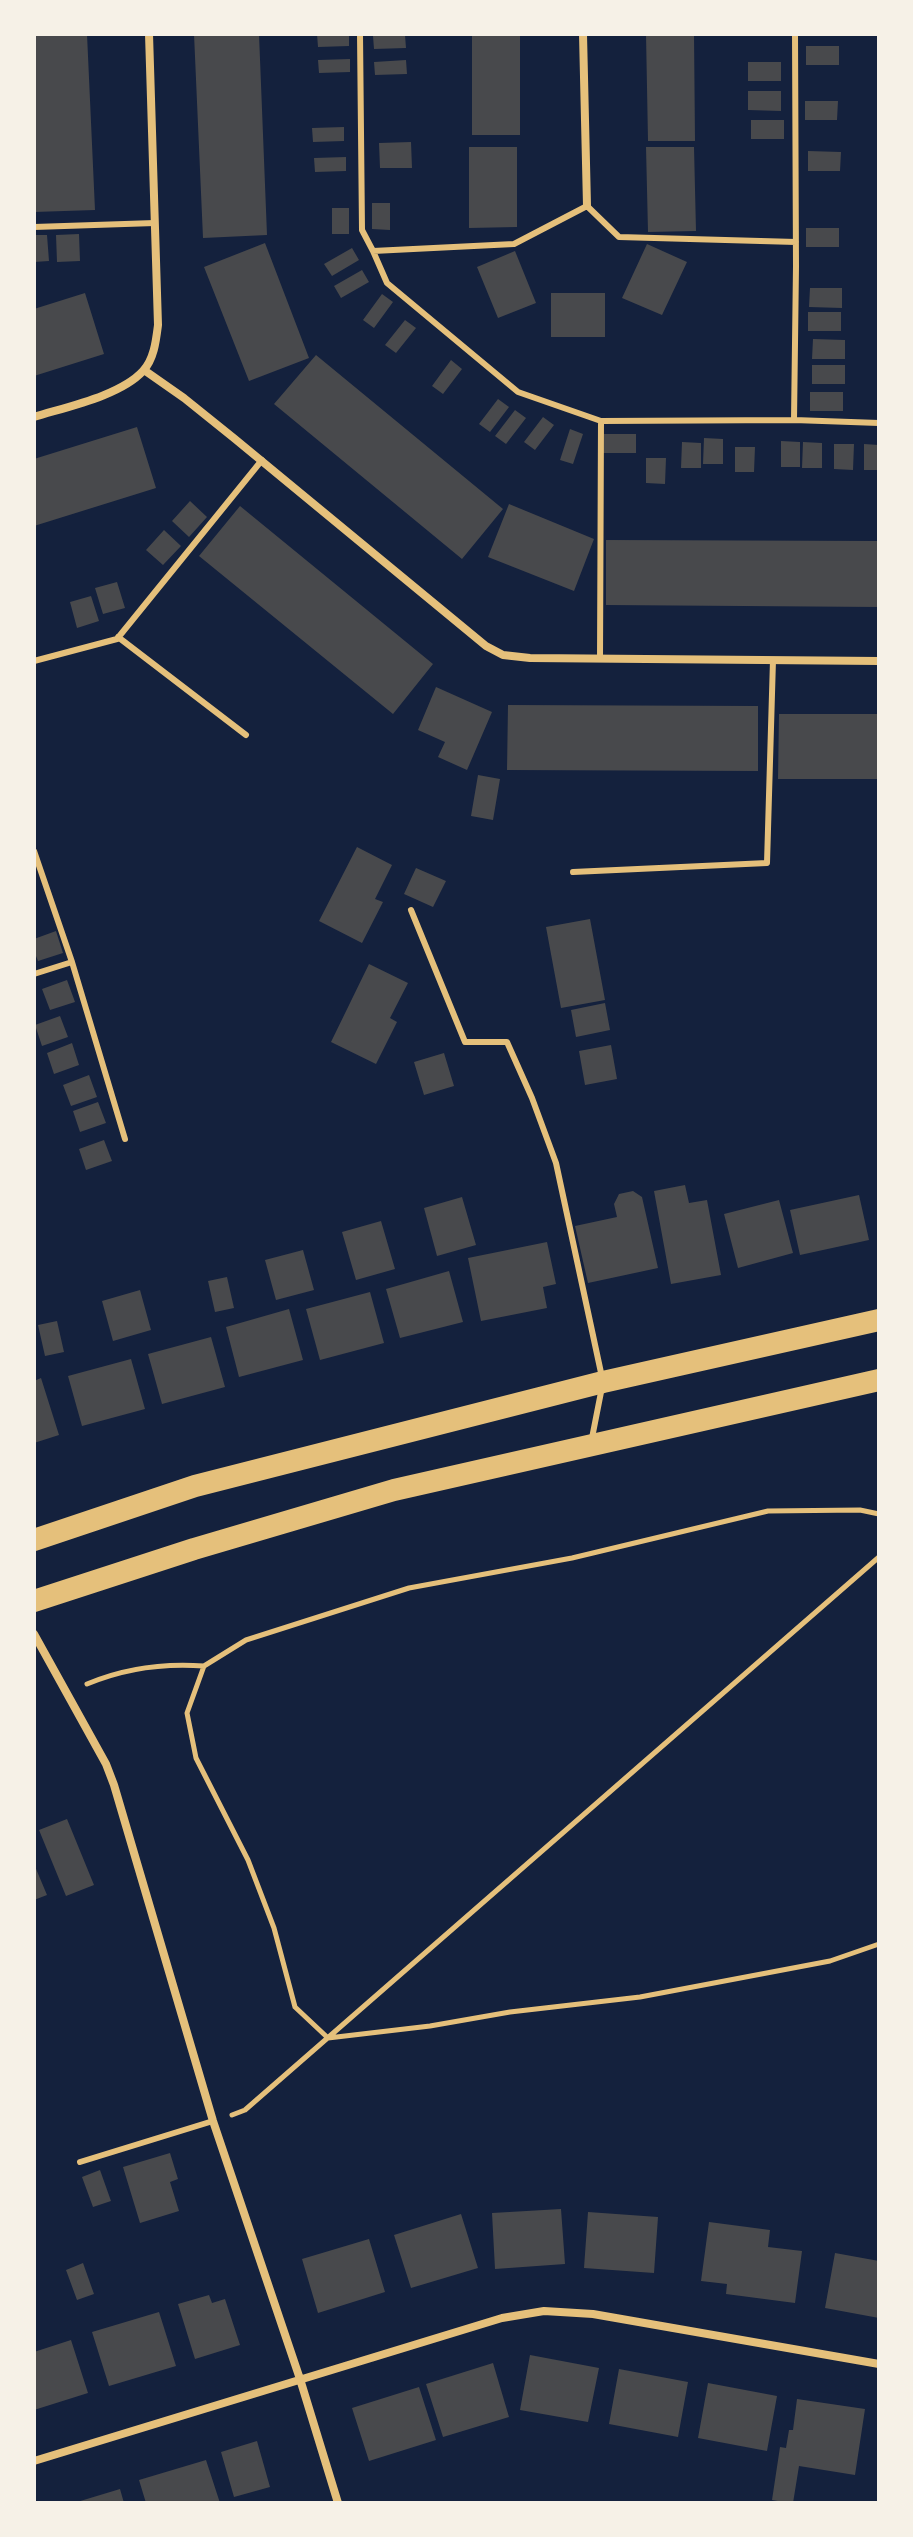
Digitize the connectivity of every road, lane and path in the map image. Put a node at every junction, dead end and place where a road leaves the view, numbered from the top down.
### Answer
1 (149, 34) edge
2 (360, 34) edge
3 (583, 34) edge
4 (795, 34) edge
5 (587, 206) junction
6 (155, 223) junction
7 (34, 227) edge
8 (796, 242) junction
9 (373, 251) junction
10 (144, 370) junction
11 (34, 417) edge
12 (794, 420) junction
13 (601, 421) junction
14 (879, 423) edge
15 (262, 460) junction
16 (118, 637) junction
17 (600, 658) junction
18 (773, 660) junction
19 (34, 661) edge
20 (879, 661) edge
21 (246, 735) dead end
22 (34, 851) edge
23 (573, 872) dead end
24 (411, 910) dead end
25 (72, 962) junction
26 (34, 974) edge
27 (125, 1139) dead end
28 (879, 1320) edge
29 (879, 1380) edge
30 (603, 1382) junction
31 (591, 1446) junction
32 (879, 1514) edge
33 (34, 1540) edge
34 (879, 1557) edge
35 (34, 1601) edge
36 (34, 1634) edge
37 (204, 1666) junction
38 (68, 1692) junction
39 (879, 1944) edge
40 (328, 2038) junction
41 (213, 2121) junction
42 (80, 2162) dead end
43 (879, 2364) edge
44 (300, 2379) junction
45 (34, 2461) edge
46 (338, 2503) edge

1 - 6 street
2 - 9 lane
3 - 5 street
4 - 8 lane
5 - 8 lane
5 - 9 lane
6 - 7 lane
6 - 10 street
8 - 12 lane
9 - 13 lane
10 - 11 street
10 - 15 street
12 - 13 lane
12 - 14 lane
13 - 17 lane
15 - 16 lane
15 - 17 street
16 - 19 lane
16 - 21 lane
17 - 18 street
18 - 20 street
18 - 23 lane
22 - 25 lane
24 - 30 lane
25 - 26 lane
25 - 27 lane
28 - 30 highway
29 - 31 highway
30 - 31 lane
30 - 33 highway
31 - 35 highway
32 - 37 path
34 - 40 path
36 - 38 street
37 - 38 path
37 - 40 path
38 - 41 street
39 - 40 path
40 - 41 path
41 - 42 lane
41 - 44 street
43 - 44 street
44 - 45 street
44 - 46 street

